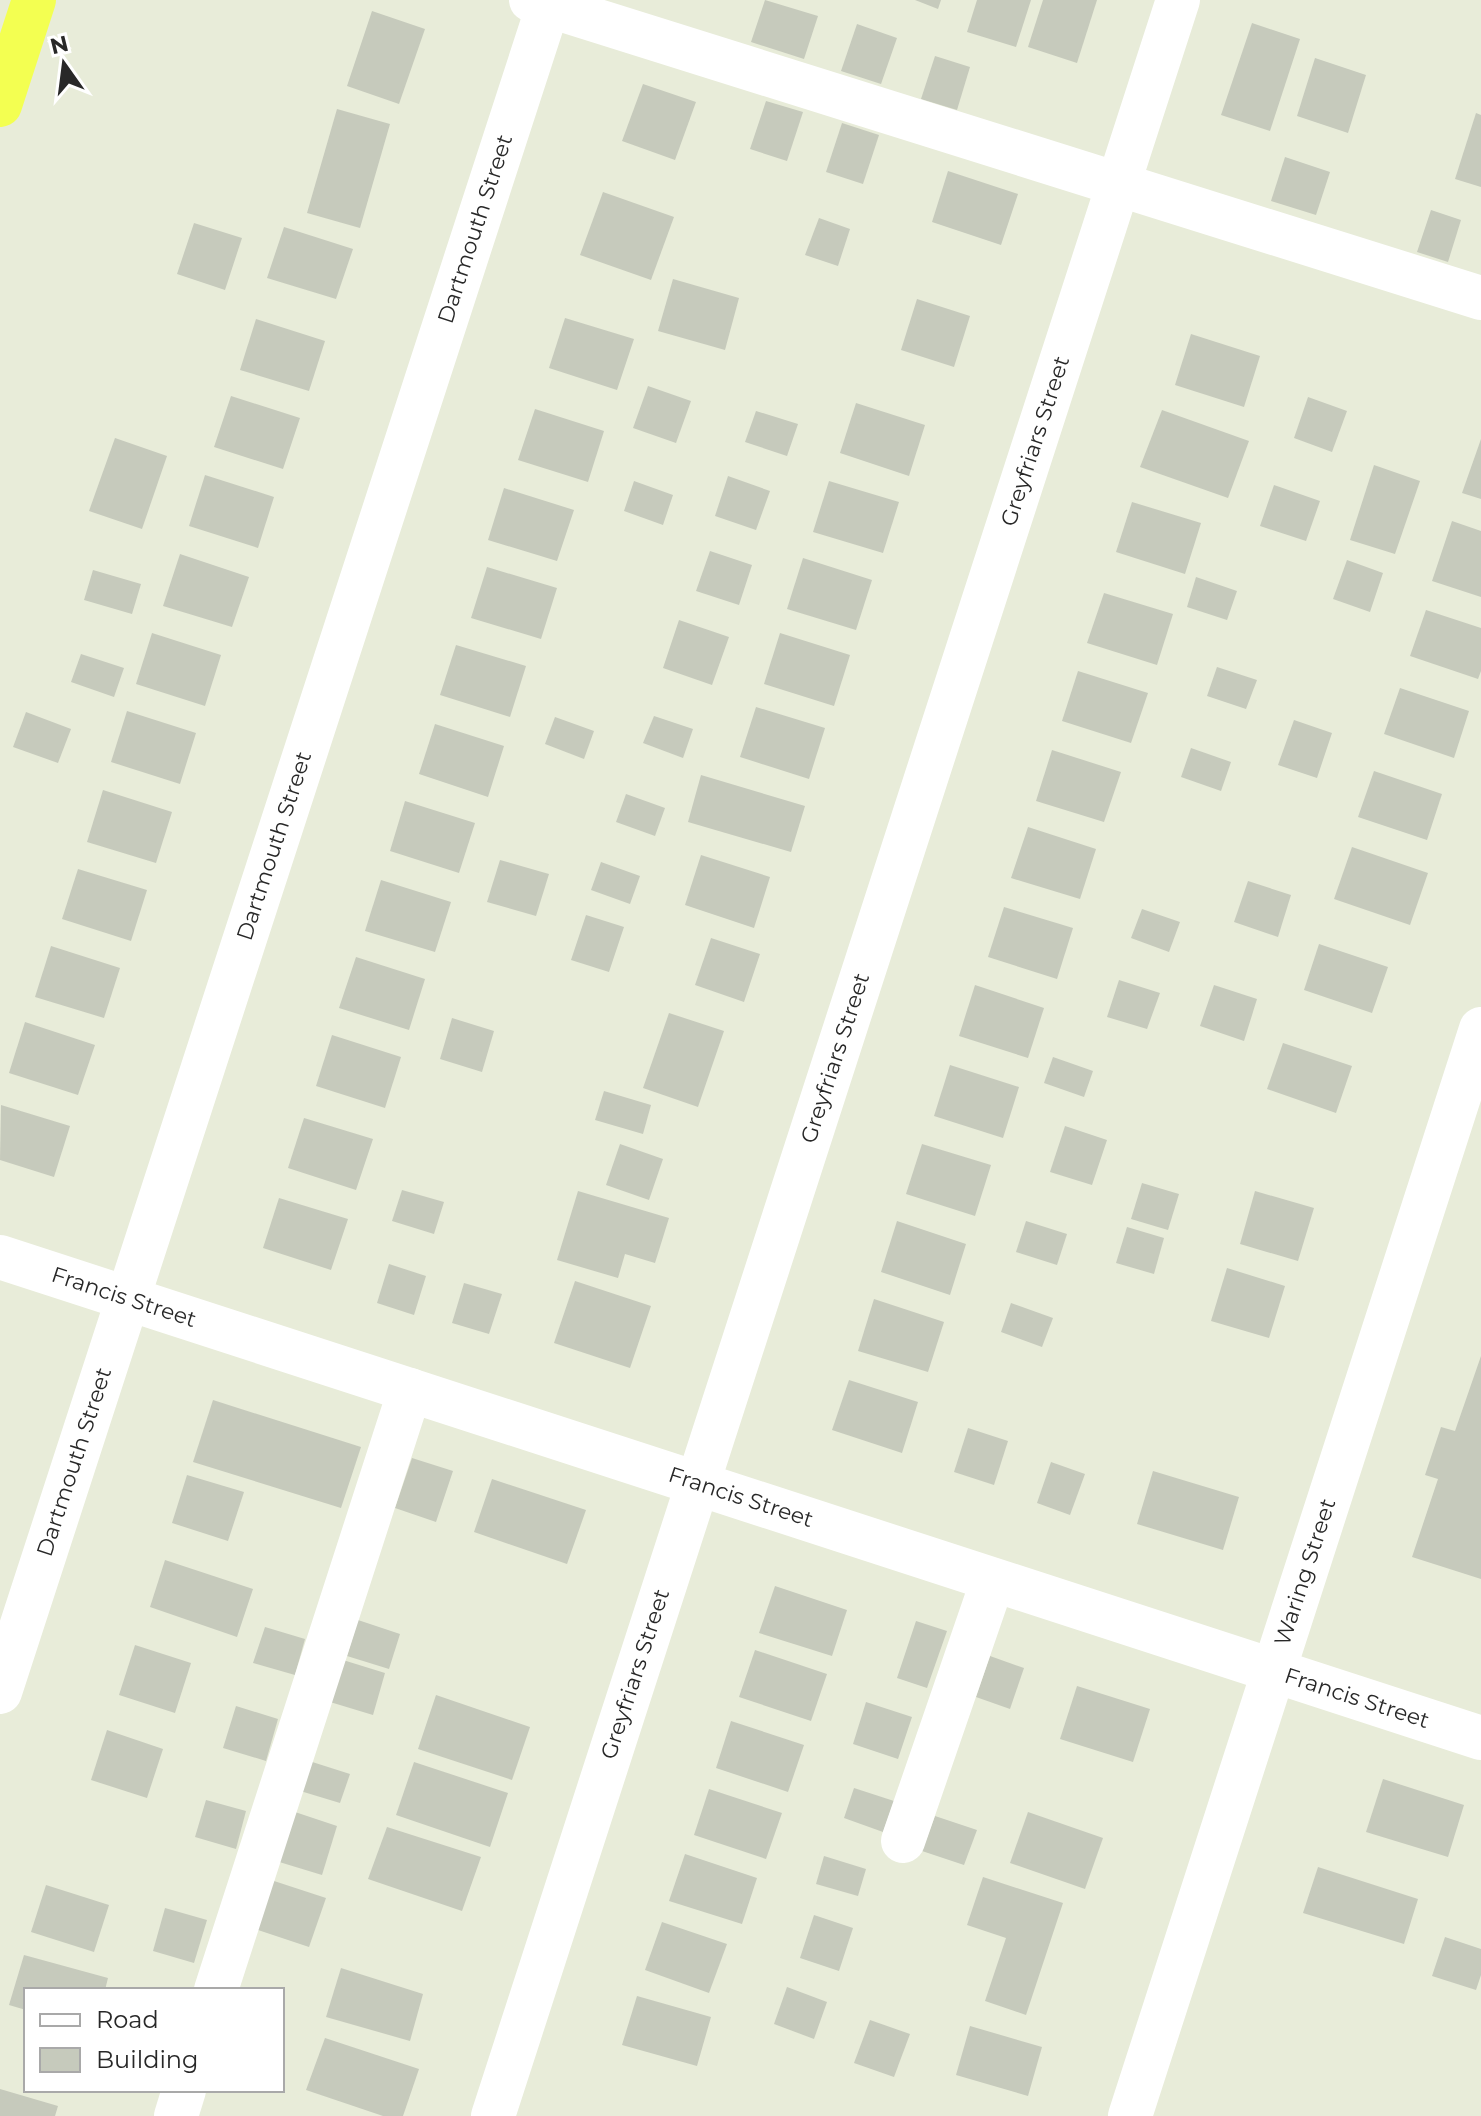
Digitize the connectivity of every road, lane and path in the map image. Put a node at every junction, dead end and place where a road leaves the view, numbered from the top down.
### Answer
1 (34, 0) edge
2 (1178, 0) edge
3 (543, 2) edge
4 (0, 105) edge
5 (1118, 185) junction
6 (1481, 298) edge
7 (1481, 1029) edge
8 (0, 1257) edge
9 (127, 1298) junction
10 (410, 1390) junction
11 (697, 1483) junction
12 (993, 1580) junction
13 (1273, 1671) junction
14 (0, 1692) edge
15 (1481, 1738) edge
16 (903, 1841) dead end
17 (217, 1988) edge
18 (183, 2092) edge
19 (176, 2116) edge
20 (493, 2116) edge
21 (1130, 2116) edge

1 - 4 highway
2 - 5 street, Greyfriars Street
3 - 5 street
3 - 9 street, Dartmouth Street
5 - 6 street
5 - 11 street, Greyfriars Street
7 - 13 street, Waring Street
8 - 9 street, Francis Street
9 - 10 street, Francis Street
9 - 14 street, Dartmouth Street
10 - 11 street, Francis Street
10 - 17 street
11 - 12 street, Francis Street
11 - 20 street, Greyfriars Street
12 - 13 street, Francis Street
12 - 16 street
13 - 15 street, Francis Street
13 - 21 street, Waring Street
18 - 19 street

